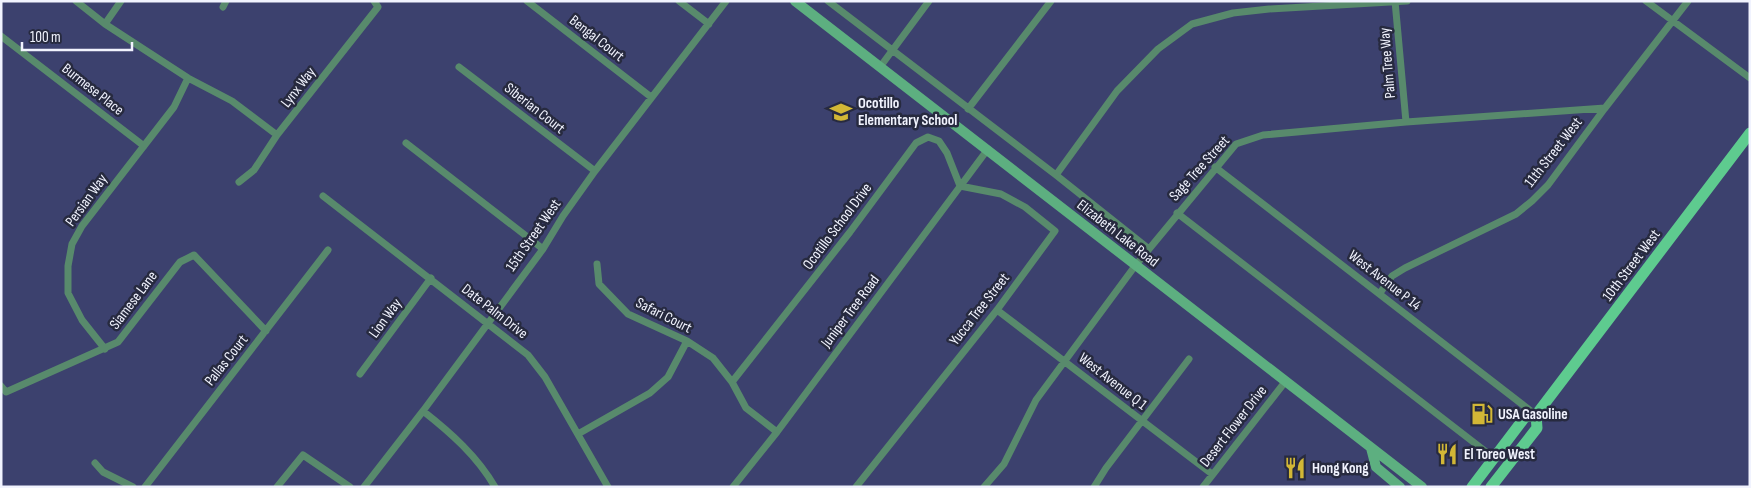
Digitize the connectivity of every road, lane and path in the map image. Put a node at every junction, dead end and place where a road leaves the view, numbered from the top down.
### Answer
1 (76, 1) edge
2 (121, 1) edge
3 (527, 1) edge
4 (680, 1) edge
5 (726, 1) edge
6 (796, 1) edge
7 (828, 1) edge
8 (929, 1) edge
9 (1051, 1) edge
10 (1407, 1) edge
11 (1646, 1) edge
12 (1688, 1) edge
13 (1395, 2) edge
14 (376, 4) edge
15 (1674, 21) junction
16 (105, 24) junction
17 (708, 24) junction
18 (1, 36) edge
19 (892, 50) junction
20 (459, 67) dead end
21 (880, 67) junction
22 (188, 78) junction
23 (1750, 78) edge
24 (651, 97) junction
25 (1605, 108) junction
26 (968, 109) junction
27 (1406, 122) junction
28 (1750, 133) edge
29 (277, 135) junction
30 (406, 142) dead end
31 (144, 146) junction
32 (988, 150) junction
33 (1215, 166) junction
34 (595, 171) junction
35 (1056, 175) junction
36 (239, 182) dead end
37 (960, 186) junction
38 (323, 196) dead end
39 (1178, 213) junction
40 (543, 249) junction
41 (1149, 249) junction
42 (328, 250) dead end
43 (597, 264) dead end
44 (1135, 266) junction
45 (431, 278) junction
46 (1380, 293) junction
47 (997, 310) junction
48 (487, 322) junction
49 (266, 331) junction
50 (687, 341) junction
51 (105, 349) junction
52 (1189, 359) dead end
53 (1065, 361) junction
54 (360, 374) dead end
55 (732, 382) junction
56 (1285, 382) junction
57 (4, 389) edge
58 (423, 411) junction
59 (1536, 415) junction
60 (1142, 421) junction
61 (777, 432) junction
62 (578, 434) junction
63 (1371, 448) junction
64 (1494, 458) junction
65 (95, 463) dead end
66 (1212, 474) junction
67 (133, 487) edge
68 (145, 487) edge
69 (277, 487) edge
70 (350, 487) edge
71 (364, 487) edge
72 (495, 487) edge
73 (608, 487) edge
74 (733, 487) edge
75 (856, 487) edge
76 (984, 487) edge
77 (1094, 487) edge
78 (1203, 487) edge
79 (1400, 487) edge
80 (1422, 487) edge
81 (1472, 487) edge
82 (1491, 487) edge

1 - 16 street
2 - 16 street
3 - 24 street, Bengal Court
4 - 17 street
5 - 17 street, 15th Street West
6 - 21 main road, Elizabeth Lake Road
7 - 19 street
8 - 19 street
9 - 26 street
10 - 13 street
11 - 15 street
12 - 15 street, 11th Street West
13 - 27 street, Palm Tree Way
13 - 35 street
14 - 29 street, Lynx Way
15 - 23 street
15 - 25 street, 11th Street West
16 - 22 street
17 - 24 street, 15th Street West
18 - 31 street, Burmese Place
19 - 21 street
19 - 26 street
20 - 34 street, Siberian Court
21 - 32 main road, Elizabeth Lake Road
22 - 29 street
22 - 31 street, Persian Way
24 - 34 street, 15th Street West
25 - 27 street, Sage Tree Street
25 - 46 street, 11th Street West
26 - 35 street
27 - 33 street, Sage Tree Street
28 - 59 main road, 10th Street West
29 - 36 street, Lynx Way
30 - 40 street
31 - 51 street, Persian Way
32 - 37 street, Juniper Tree Road
32 - 44 main road, Elizabeth Lake Road
33 - 39 street, Sage Tree Street
33 - 46 street, West Avenue P 14
34 - 40 street, 15th Street West
35 - 41 street
37 - 47 street, Yucca Tree Street
37 - 55 street, Ocotillo School Drive
37 - 61 street, Juniper Tree Road
38 - 45 street, Date Palm Drive
39 - 41 street, Sage Tree Street
39 - 64 street
40 - 48 street, 15th Street West
41 - 44 street, Sage Tree Street
42 - 49 street, Pallas Court
43 - 50 street, Safari Court
44 - 53 street, Sage Tree Street
44 - 56 main road, Elizabeth Lake Road
45 - 48 street, Date Palm Drive
45 - 54 street, Lion Way
46 - 59 street, West Avenue P 14
47 - 53 street, West Avenue Q 1
47 - 75 street, Yucca Tree Street
48 - 58 street, 15th Street West
48 - 62 street, Date Palm Drive
49 - 51 street, Siamese Lane
49 - 68 street, Pallas Court
50 - 55 street, Safari Court
50 - 62 street
51 - 57 street, Siamese Lane
52 - 60 street
53 - 60 street, West Avenue Q 1
53 - 76 street, Sage Tree Street
55 - 61 street, Safari Court
56 - 63 main road, Elizabeth Lake Road
56 - 66 street, Desert Flower Drive
58 - 71 street, 15th Street West
58 - 72 street
59 - 64 main road, 10th Street West
59 - 82 main road, 10th Street West
60 - 66 street, West Avenue Q 1
60 - 77 street
61 - 74 street, Juniper Tree Road
62 - 73 street, Date Palm Drive
63 - 79 main road
63 - 80 main road, Elizabeth Lake Road
64 - 81 main road, 10th Street West
65 - 67 street
66 - 78 street, Desert Flower Drive
69 - 70 street

